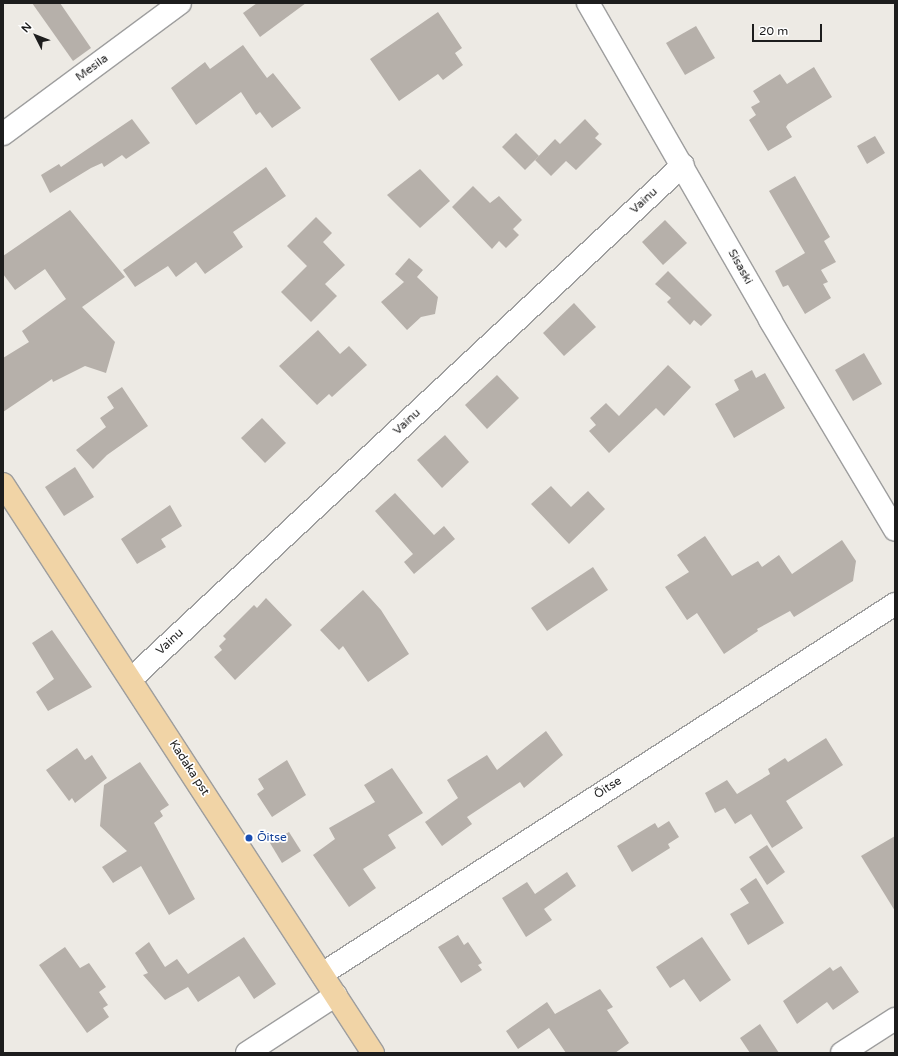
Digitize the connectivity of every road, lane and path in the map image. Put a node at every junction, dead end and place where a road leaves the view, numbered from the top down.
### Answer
1 (180, 3) edge
2 (588, 3) edge
3 (3, 134) edge
4 (683, 165) junction
5 (3, 484) edge
6 (895, 530) edge
7 (895, 604) edge
8 (131, 679) junction
9 (322, 974) junction
10 (336, 995) junction
11 (895, 1019) edge
12 (247, 1053) edge
13 (373, 1053) edge
14 (842, 1053) edge

1 - 3 street, Mesila
2 - 4 street, Sisaski
4 - 6 street, Sisaski
4 - 8 street, Vainu
5 - 8 main road, Kadaka pst
7 - 9 street, Õitse
8 - 9 main road, Kadaka pst
9 - 10 main road, Kadaka pst
10 - 12 street
10 - 13 main road, Kadaka pst
11 - 14 street

